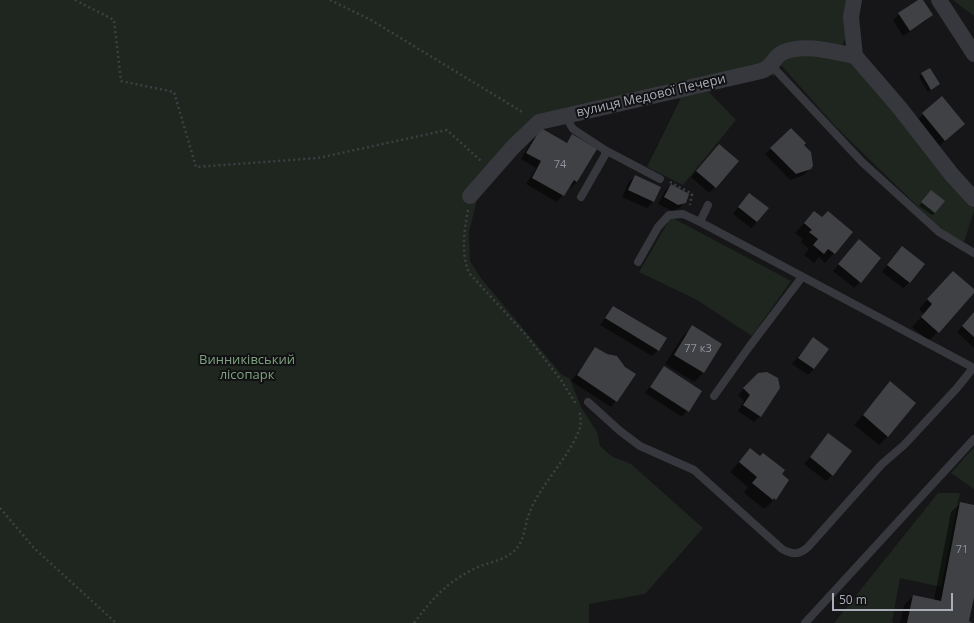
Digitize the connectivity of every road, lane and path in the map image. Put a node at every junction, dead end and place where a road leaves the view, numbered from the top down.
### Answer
1 (76, 0) edge
2 (330, 0) edge
3 (854, 0) edge
4 (939, 0) edge
5 (974, 54) edge
6 (855, 56) junction
7 (772, 66) junction
8 (565, 116) junction
9 (539, 122) junction
10 (605, 150) junction
11 (492, 171) junction
12 (660, 179) joint
13 (470, 196) joint
14 (581, 197) dead end
15 (974, 199) edge
16 (690, 205) dead end
17 (708, 205) dead end
18 (700, 222) junction
19 (974, 253) edge
20 (638, 262) dead end
21 (802, 276) junction
22 (974, 368) edge
23 (714, 396) dead end
24 (588, 402) dead end
25 (974, 439) edge
26 (0, 508) edge
27 (116, 623) edge
28 (414, 623) edge
29 (805, 623) edge

1 - 11 path
2 - 9 path
3 - 6 street
4 - 5 street
6 - 7 street, вулиця Медової Печери
6 - 15 street
7 - 8 street, вулиця Медової Печери
7 - 19 lane
8 - 9 street, вулиця Медової Печери
8 - 10 lane
9 - 11 street
10 - 12 lane
10 - 14 lane
11 - 13 street
12 - 16 path
13 - 28 path
17 - 18 lane
18 - 20 lane
18 - 21 lane
21 - 22 lane
21 - 23 lane
22 - 24 lane
25 - 29 lane
26 - 27 path

